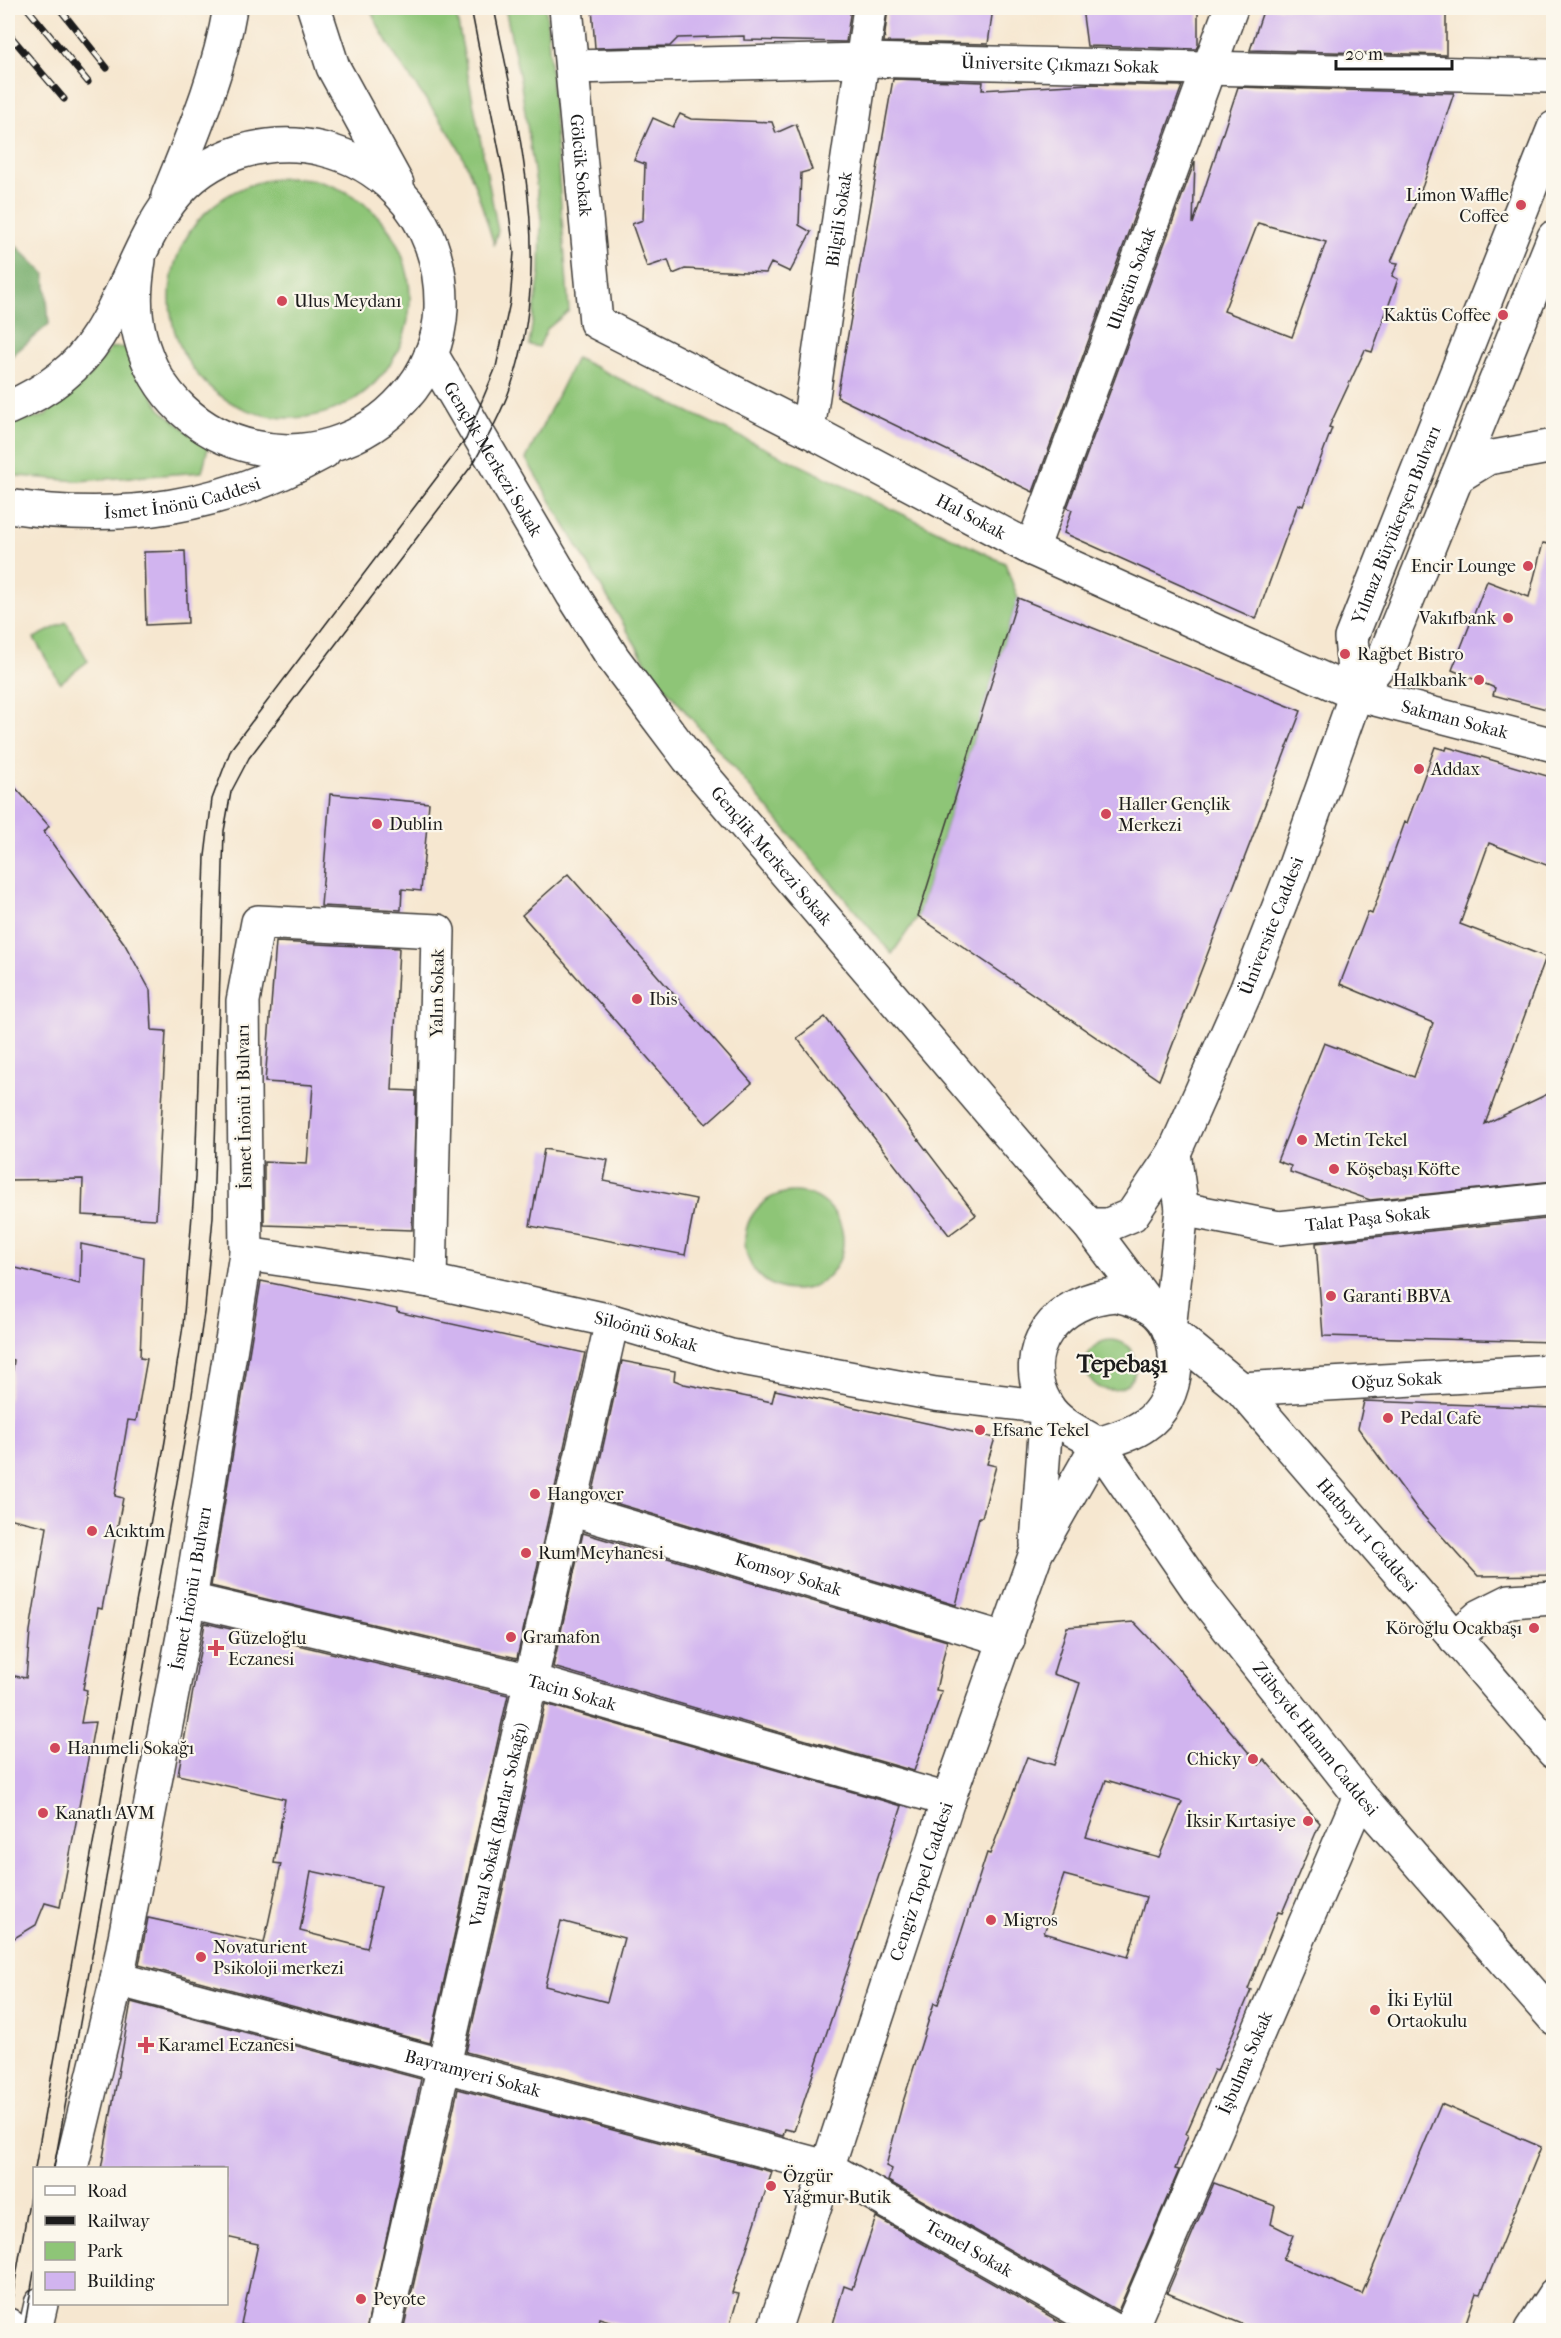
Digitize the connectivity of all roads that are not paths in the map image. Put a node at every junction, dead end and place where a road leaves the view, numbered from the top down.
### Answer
1 (230, 8) edge
2 (314, 8) edge
3 (566, 8) edge
4 (870, 8) edge
5 (1232, 8) edge
6 (864, 60) junction
7 (572, 67) junction
8 (1208, 68) junction
9 (1548, 76) dead end
10 (1554, 128) edge
11 (405, 199) junction
12 (164, 208) junction
13 (1554, 237) edge
14 (139, 260) junction
15 (596, 322) joint
16 (431, 354) junction
17 (8, 408) edge
18 (808, 430) junction
19 (345, 441) junction
20 (1554, 446) edge
21 (1457, 477) junction
22 (8, 506) edge
23 (1032, 549) junction
24 (1356, 694) junction
25 (1554, 745) edge
26 (243, 1001) joint
27 (1174, 1153) junction
28 (1554, 1199) edge
29 (1182, 1209) junction
30 (1132, 1215) junction
31 (1089, 1225) junction
32 (246, 1254) junction
33 (1114, 1259) junction
34 (430, 1281) junction
35 (1097, 1296) junction
36 (1160, 1319) junction
37 (612, 1321) junction
38 (1554, 1371) edge
39 (1241, 1389) junction
40 (1047, 1407) junction
41 (1098, 1444) junction
42 (570, 1509) junction
43 (1036, 1553) junction
44 (1554, 1598) edge
45 (190, 1600) junction
46 (1455, 1638) junction
47 (1008, 1640) junction
48 (532, 1681) junction
49 (1554, 1752) edge
50 (1360, 1796) junction
51 (948, 1800) junction
52 (117, 1979) junction
53 (1554, 2018) edge
54 (442, 2064) junction
55 (71, 2167) edge
56 (826, 2167) junction
57 (1554, 2295) edge
58 (41, 2305) edge
59 (8, 2325) edge
60 (14, 2331) edge
61 (35, 2331) edge
62 (384, 2331) edge
63 (774, 2331) edge
64 (1113, 2331) edge
65 (1130, 2331) edge
66 (1531, 2331) edge

1 - 12 street
2 - 11 street
3 - 7 street, Gölcük Sokak
4 - 6 street, Bilgili Sokak
5 - 8 street, Ulugün Sokak
6 - 7 street, Üniversite Çıkmazı Sokak
6 - 8 street, Üniversite Çıkmazı Sokak
6 - 18 street, Bilgili Sokak
7 - 15 street, Gölcük Sokak
8 - 9 street, Üniversite Çıkmazı Sokak
8 - 23 street, Ulugün Sokak
10 - 24 street, Yılmaz Büyükerşen Bulvarı
11 - 12 street
11 - 16 street
12 - 14 street
13 - 21 street, Yılmaz Büyükerşen Bulvarı
14 - 17 street
14 - 19 street
15 - 18 street, Hal Sokak
16 - 19 street
16 - 31 street, Gençlik Merkezi Sokak
18 - 23 street, Hal Sokak
19 - 22 street, İsmet İnönü Caddesi
20 - 21 street
21 - 24 street, Yılmaz Büyükerşen Bulvarı
23 - 24 street, Hal Sokak
24 - 25 street, Sakman Sokak
24 - 27 street, Üniversite Caddesi
26 - 32 street, İsmet İnönü 1 Bulvarı
26 - 34 street, Yalın Sokak
27 - 29 street
27 - 30 street
28 - 29 street, Talat Paşa Sokak
29 - 36 street
30 - 31 street
30 - 33 street
31 - 33 street, Gençlik Merkezi Sokak
32 - 34 street, Siloönü Sokak
32 - 45 street, İsmet İnönü 1 Bulvarı
33 - 35 street
33 - 36 street, Gençlik Merkezi Sokak
34 - 37 street, Siloönü Sokak
35 - 36 street
35 - 40 street
36 - 39 street, Hatboyu-1 Caddesi
36 - 41 street
37 - 40 street, Siloönü Sokak
37 - 42 street, Vural Sokak (Barlar Sokağı)
38 - 39 street, Oğuz Sokak
39 - 46 street, Hatboyu-1 Caddesi
40 - 41 street
40 - 43 street
41 - 43 street, Cengiz Topel Caddesi
41 - 50 street, Zübeyde Hanım Caddesi
42 - 47 street, Komsoy Sokak
42 - 48 street, Vural Sokak (Barlar Sokağı)
43 - 47 street, Cengiz Topel Caddesi
44 - 46 street
45 - 48 street, Tacin Sokak
45 - 52 street, İsmet İnönü 1 Bulvarı
46 - 49 street, Hatboyu-1 Caddesi
47 - 51 street, Cengiz Topel Caddesi
48 - 51 street, Tacin Sokak
48 - 54 street, Vural Sokak (Barlar Sokağı)
50 - 53 street, Zübeyde Hanım Caddesi
50 - 65 street, İşbulma Sokak
51 - 56 street, Cengiz Topel Caddesi
52 - 54 street, Bayramyeri Sokak
52 - 55 street, İsmet İnönü 1 Bulvarı
54 - 56 street, Bayramyeri Sokak
54 - 62 street, Vural Sokak (Barlar Sokağı)
56 - 63 street, Cengiz Topel Caddesi
56 - 64 street, Temel Sokak
57 - 66 street
58 - 61 street
59 - 60 street

